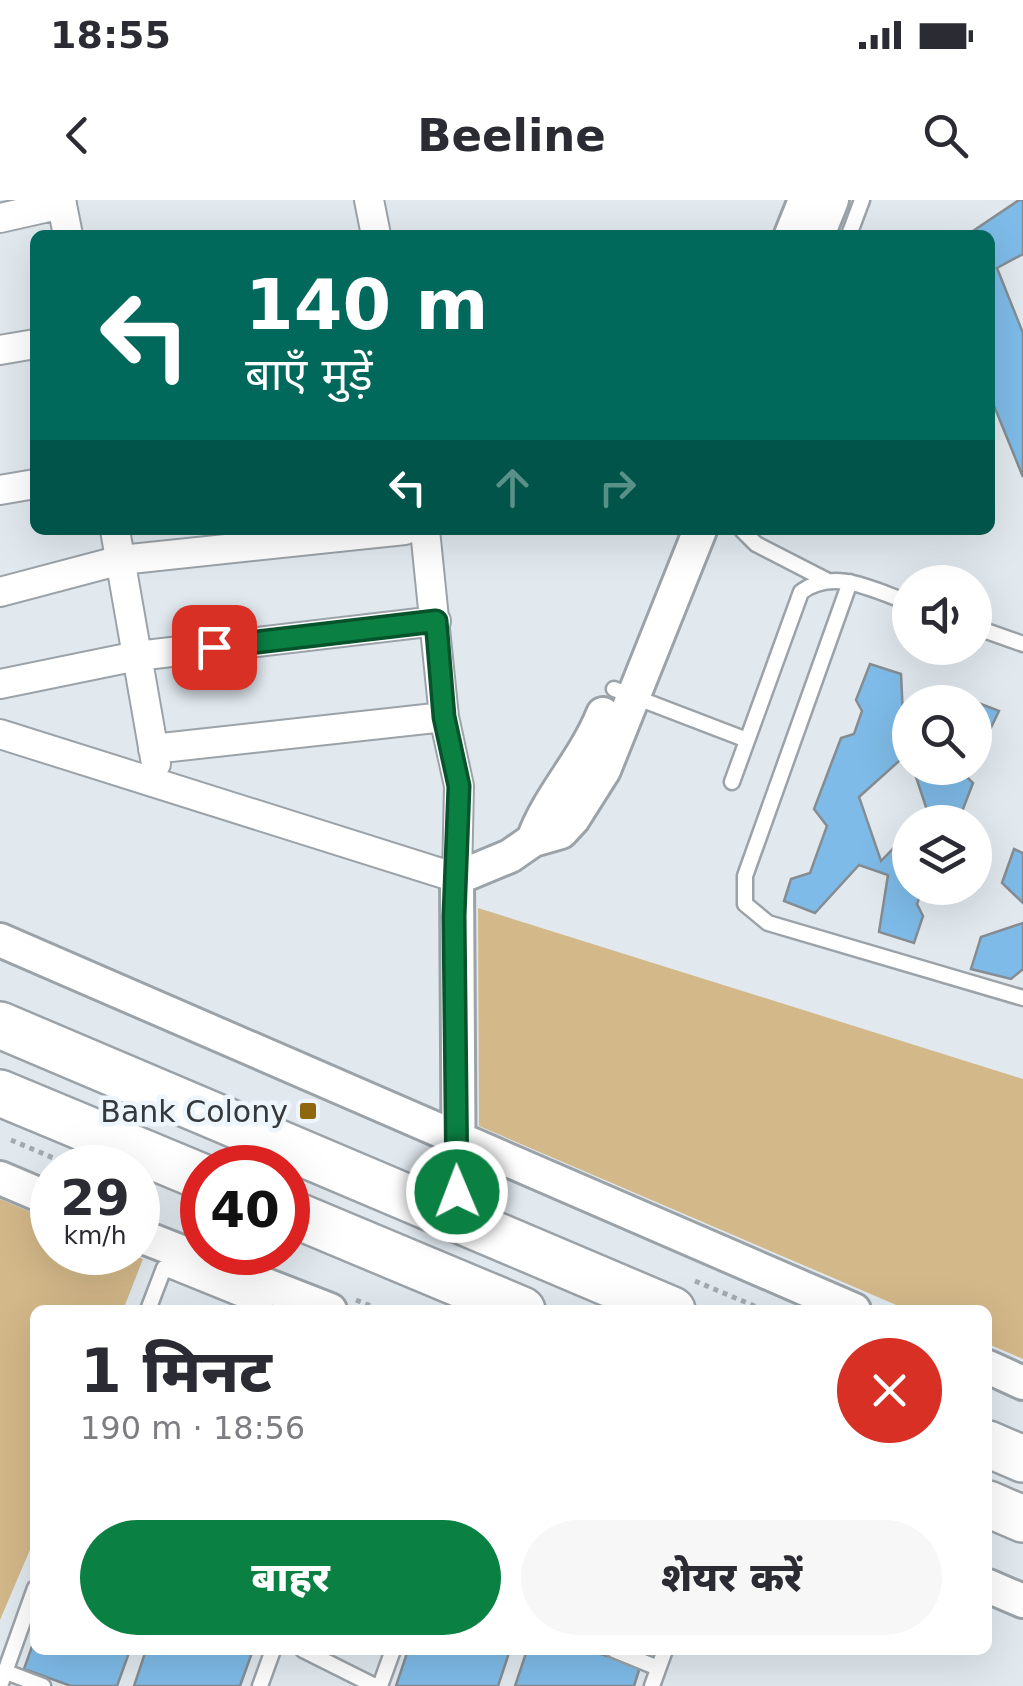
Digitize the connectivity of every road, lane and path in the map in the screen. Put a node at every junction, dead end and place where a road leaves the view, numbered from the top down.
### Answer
1 (369, 200) edge
2 (805, 200) edge
3 (832, 200) edge
4 (862, 200) edge
5 (62, 202) edge
6 (0, 218) edge
7 (67, 230) edge
8 (375, 230) edge
9 (793, 230) edge
10 (820, 230) edge
11 (850, 230) edge
12 (30, 345) edge
13 (0, 350) edge
14 (30, 485) edge
15 (0, 490) edge
16 (117, 535) edge
17 (358, 535) edge
18 (426, 535) edge
19 (674, 535) edge
20 (698, 535) edge
21 (747, 535) edge
22 (121, 560) junction
23 (826, 580) junction
24 (850, 582) junction
25 (0, 592) edge
26 (892, 597) edge
27 (436, 621) junction
28 (992, 633) edge
29 (1023, 644) edge
30 (137, 656) junction
31 (0, 684) edge
32 (623, 693) junction
33 (444, 717) junction
34 (0, 734) edge
35 (747, 740) junction
36 (154, 749) junction
37 (732, 782) dead end
38 (160, 786) junction
39 (457, 878) junction
40 (0, 940) edge
41 (1023, 998) edge
42 (0, 1025) edge
43 (0, 1093) edge
44 (0, 1135) edge
45 (456, 1138) junction
46 (30, 1148) edge
47 (180, 1168) edge
48 (0, 1178) edge
49 (30, 1191) edge
50 (460, 1220) junction
51 (310, 1221) edge
52 (160, 1244) edge
53 (150, 1305) edge
54 (256, 1305) edge
55 (317, 1305) edge
56 (510, 1305) edge
57 (660, 1305) edge
58 (842, 1305) edge
59 (992, 1370) edge
60 (1023, 1383) edge
61 (992, 1446) edge
62 (1023, 1458) edge
63 (992, 1506) edge
64 (1023, 1518) edge
65 (992, 1588) edge
66 (1023, 1601) edge
67 (30, 1602) edge
68 (271, 1655) edge
69 (313, 1655) edge
70 (391, 1655) edge
71 (626, 1655) edge
72 (663, 1655) edge
73 (658, 1668) junction
74 (3, 1679) edge
75 (43, 1686) edge
76 (260, 1686) edge
77 (377, 1686) edge
78 (652, 1686) edge

1 - 8 street
2 - 9 street
3 - 10 street
4 - 11 lane
5 - 6 street
5 - 7 street
12 - 13 street
14 - 15 street
16 - 22 street
17 - 22 street
18 - 27 street
19 - 32 street
20 - 32 street
21 - 23 lane
22 - 25 street
22 - 30 street
23 - 24 lane
23 - 35 lane
24 - 26 lane
24 - 41 lane
27 - 30 street
27 - 33 street
28 - 29 lane
30 - 31 street
30 - 36 street
32 - 35 lane
32 - 39 street
33 - 36 street
33 - 39 street
34 - 38 street
35 - 37 lane
36 - 38 street
38 - 39 street
39 - 45 street
40 - 45 street
42 - 50 highway
43 - 47 highway
44 - 46 path
45 - 50 street
45 - 58 street
48 - 49 street
50 - 57 highway
51 - 56 highway
52 - 55 street
53 - 54 lane
59 - 60 street
61 - 62 highway
63 - 64 highway
65 - 66 street
67 - 74 lane
68 - 76 lane
69 - 77 lane
70 - 77 lane
71 - 73 lane
72 - 73 lane
73 - 78 lane
74 - 75 lane

